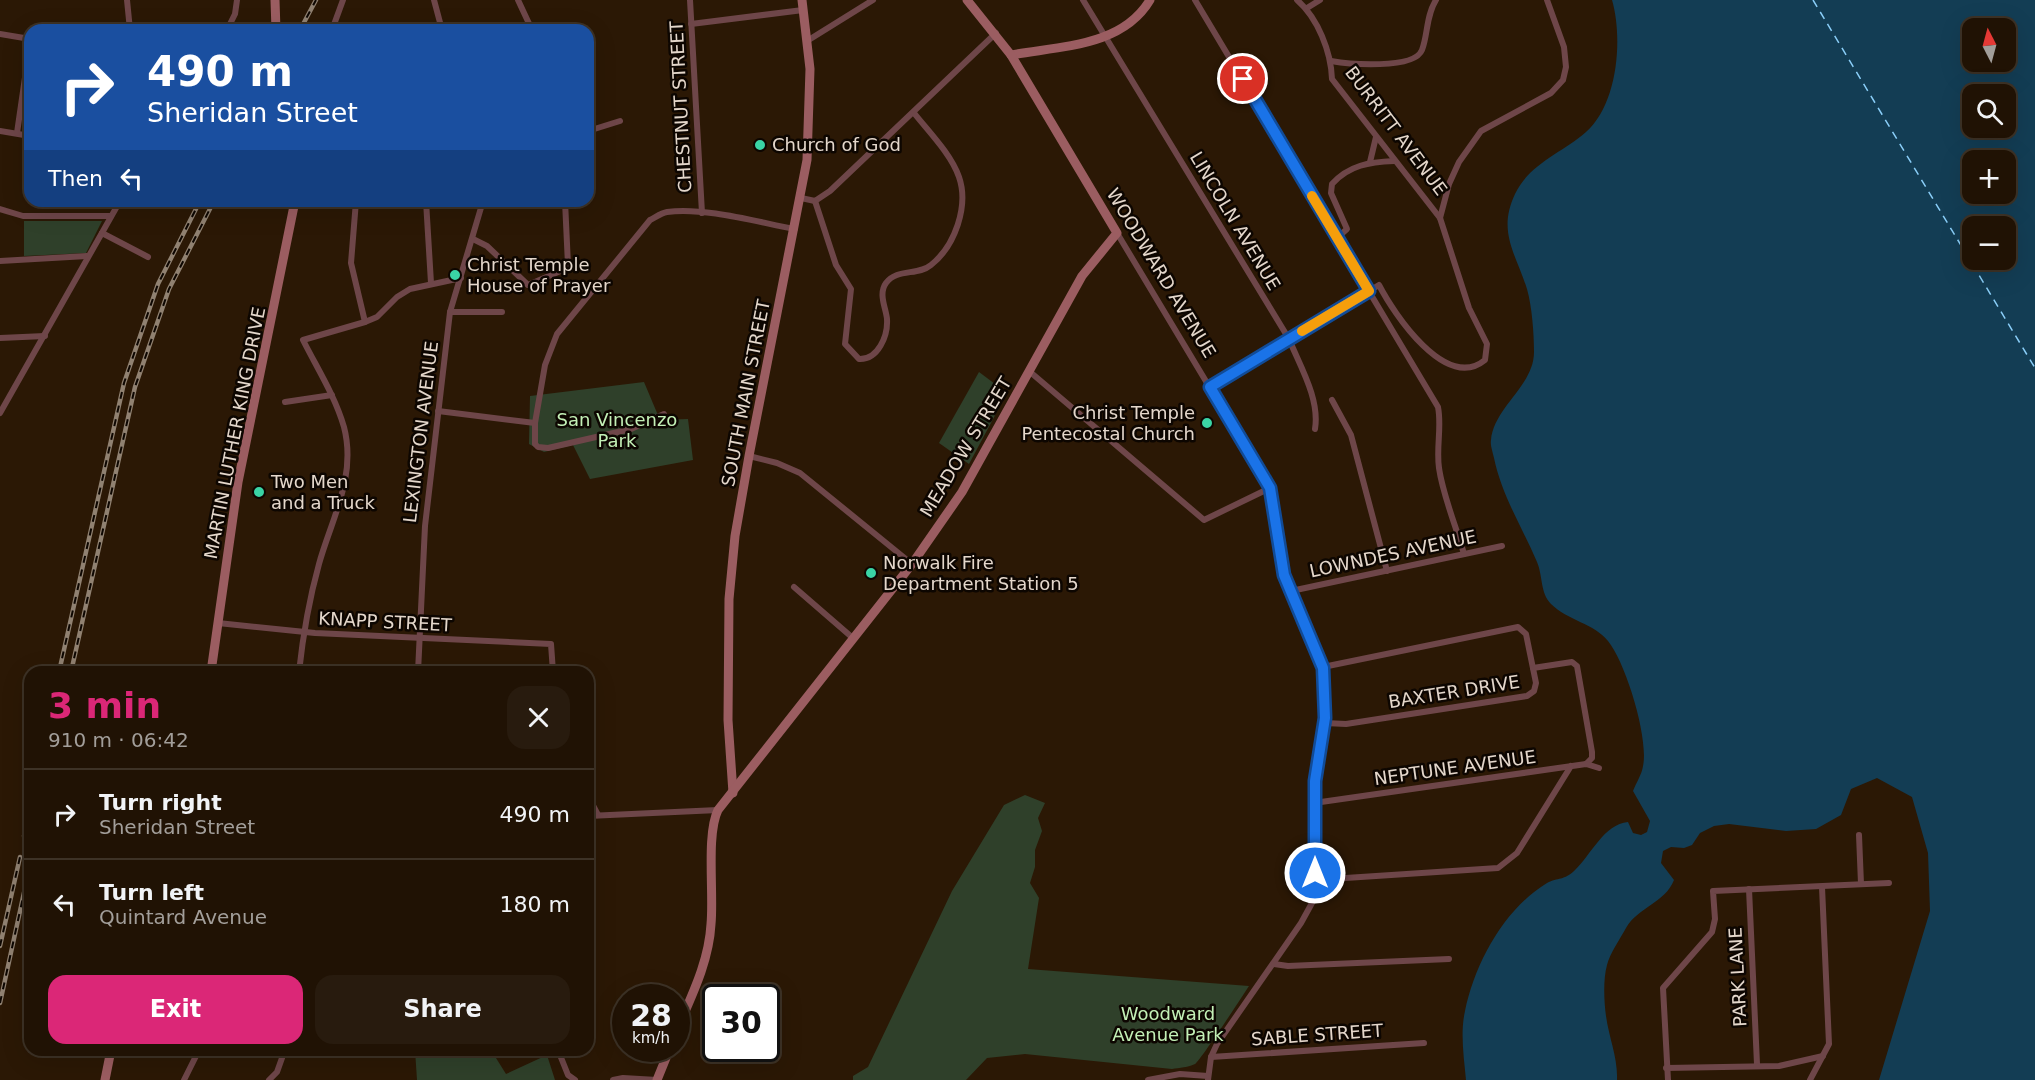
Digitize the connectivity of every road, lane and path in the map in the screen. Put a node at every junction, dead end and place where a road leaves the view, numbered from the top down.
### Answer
1 (127, 0) edge
2 (237, 0) edge
3 (275, 0) edge
4 (344, 0) edge
5 (434, 0) edge
6 (518, 0) edge
7 (690, 0) edge
8 (873, 0) edge
9 (967, 0) edge
10 (1083, 0) edge
11 (1150, 0) edge
12 (1195, 0) edge
13 (1297, 0) edge
14 (1320, 0) edge
15 (1436, 0) edge
16 (1547, 0) edge
17 (802, 5) edge
18 (1307, 8) junction
19 (129, 24) edge
20 (230, 24) edge
21 (276, 24) edge
22 (334, 24) edge
23 (440, 24) edge
24 (529, 24) edge
25 (691, 24) junction
26 (996, 33) junction
27 (0, 34) edge
28 (1106, 38) junction
29 (24, 40) edge
30 (807, 41) junction
31 (1011, 55) junction
32 (1331, 62) junction
33 (24, 83) edge
34 (914, 113) junction
35 (620, 121) dead end
36 (594, 129) edge
37 (0, 130) edge
38 (17, 133) junction
39 (24, 135) edge
40 (1376, 137) junction
41 (1394, 160) junction
42 (1370, 162) junction
43 (801, 198) junction
44 (815, 201) junction
45 (116, 207) edge
46 (294, 207) edge
47 (356, 207) edge
48 (426, 207) edge
49 (481, 207) edge
50 (565, 207) edge
51 (0, 209) edge
52 (702, 213) junction
53 (111, 216) junction
54 (1440, 218) junction
55 (795, 229) junction
56 (102, 233) junction
57 (1117, 233) junction
58 (1337, 238) junction
59 (473, 239) junction
60 (87, 256) junction
61 (148, 257) dead end
62 (0, 261) edge
63 (461, 278) junction
64 (431, 283) junction
65 (1369, 291) junction
66 (450, 312) junction
67 (502, 312) dead end
68 (365, 322) junction
69 (45, 336) junction
70 (0, 338) edge
71 (1289, 339) junction
72 (1029, 371) junction
73 (1210, 387) junction
74 (332, 395) junction
75 (1332, 400) dead end
76 (285, 402) dead end
77 (438, 411) junction
78 (0, 413) edge
79 (664, 414) dead end
80 (535, 423) junction
81 (1315, 429) dead end
82 (749, 456) junction
83 (1270, 488) junction
84 (1502, 546) dead end
85 (1464, 554) junction
86 (912, 564) junction
87 (1387, 571) junction
88 (794, 587) dead end
89 (1291, 591) junction
90 (218, 622) junction
91 (303, 632) junction
92 (419, 639) junction
93 (854, 639) junction
94 (212, 666) edge
95 (300, 666) edge
96 (418, 666) edge
97 (553, 666) edge
98 (1323, 668) junction
99 (1533, 668) junction
100 (1325, 723) junction
101 (1586, 764) junction
102 (1571, 766) junction
103 (1599, 768) dead end
104 (733, 793) junction
105 (1314, 803) junction
106 (594, 807) edge
107 (718, 810) junction
108 (594, 815) edge
109 (598, 815) junction
110 (1859, 835) dead end
111 (1315, 880) junction
112 (1889, 883) dead end
113 (1861, 884) junction
114 (1822, 887) junction
115 (1749, 889) junction
116 (1449, 959) dead end
117 (1274, 963) junction
118 (690, 999) edge
119 (1424, 1043) dead end
120 (110, 1056) edge
121 (196, 1056) edge
122 (560, 1056) edge
123 (1822, 1056) junction
124 (1211, 1057) junction
125 (282, 1058) dead end
126 (664, 1062) edge
127 (1801, 1062) junction
128 (1757, 1064) junction
129 (1666, 1068) junction
130 (1208, 1078) edge
131 (1810, 1078) edge
132 (105, 1080) edge
133 (184, 1080) edge
134 (269, 1080) edge
135 (575, 1080) edge
136 (613, 1080) edge
137 (657, 1080) edge
138 (1148, 1080) edge
139 (1668, 1080) edge

1 - 19 street
2 - 20 street
3 - 21 main road
4 - 22 street
5 - 23 street
6 - 24 street
7 - 25 street, CHESTNUT STREET
8 - 30 street
9 - 26 main road, WOODWARD AVENUE
10 - 28 street, LINCOLN AVENUE
11 - 28 main road
12 - 58 street
13 - 18 street, BURRITT AVENUE
14 - 18 street
15 - 32 street
16 - 54 street
17 - 25 street
17 - 30 main road, SOUTH MAIN STREET
18 - 32 street, BURRITT AVENUE
25 - 52 street, CHESTNUT STREET
26 - 31 main road, WOODWARD AVENUE
26 - 34 street
27 - 29 street
28 - 31 main road
28 - 71 street, LINCOLN AVENUE
30 - 43 main road, SOUTH MAIN STREET
31 - 57 main road, WOODWARD AVENUE
32 - 40 street, BURRITT AVENUE
33 - 38 street
34 - 44 street
34 - 44 street
35 - 36 street
37 - 38 street
38 - 39 street
40 - 41 street, BURRITT AVENUE
40 - 42 street
41 - 42 street
41 - 54 street, BURRITT AVENUE
42 - 58 street
43 - 44 street
43 - 55 main road, SOUTH MAIN STREET
45 - 53 street
46 - 90 main road, MARTIN LUTHER KING DRIVE
47 - 68 street
48 - 64 street
49 - 59 street, LEXINGTON AVENUE
50 - 59 street
51 - 53 street
52 - 55 street
52 - 80 street
53 - 56 street
54 - 65 street
55 - 82 main road, SOUTH MAIN STREET
56 - 60 street
56 - 61 street
57 - 72 main road, MEADOW STREET
57 - 73 street, WOODWARD AVENUE
58 - 65 street
59 - 63 street, LEXINGTON AVENUE
60 - 62 street
60 - 69 street
63 - 64 street
63 - 66 street, LEXINGTON AVENUE
64 - 68 street
65 - 71 street
65 - 85 street
66 - 67 street
66 - 77 street, LEXINGTON AVENUE
68 - 74 street
69 - 70 street
69 - 78 street
71 - 73 street
71 - 81 street, LINCOLN AVENUE
72 - 83 street
72 - 86 main road, MEADOW STREET
73 - 83 street, WOODWARD AVENUE
74 - 76 street
74 - 91 street
75 - 87 street
77 - 80 street
77 - 92 street, LEXINGTON AVENUE
79 - 80 street
82 - 86 street
82 - 104 main road, SOUTH MAIN STREET
83 - 89 street, WOODWARD AVENUE
84 - 85 street, LOWNDES AVENUE
85 - 87 street, LOWNDES AVENUE
86 - 93 main road, MEADOW STREET
87 - 89 street, LOWNDES AVENUE
88 - 93 street
89 - 98 street, WOODWARD AVENUE
90 - 91 street, KNAPP STREET
90 - 94 main road, MARTIN LUTHER KING DRIVE
91 - 92 street, KNAPP STREET
91 - 95 street
92 - 96 street, LEXINGTON AVENUE
92 - 97 street, KNAPP STREET
93 - 104 main road, MEADOW STREET
98 - 99 street, BAXTER DRIVE
98 - 100 street, WOODWARD AVENUE
99 - 100 street, BAXTER DRIVE
99 - 101 street
100 - 105 street, WOODWARD AVENUE
101 - 102 street, NEPTUNE AVENUE
101 - 103 street, NEPTUNE AVENUE
102 - 105 street, NEPTUNE AVENUE
102 - 111 street
104 - 107 main road, MEADOW STREET
105 - 111 street, WOODWARD AVENUE
106 - 109 street
107 - 109 street
107 - 118 main road
108 - 109 street
110 - 113 street
111 - 117 street, WOODWARD AVENUE
112 - 113 street
113 - 114 street
114 - 115 street
114 - 123 street
115 - 128 street, PARK LANE
115 - 129 street
116 - 117 street
117 - 124 street, WOODWARD AVENUE
119 - 124 street, SABLE STREET
120 - 132 main road
121 - 133 street
122 - 135 street
123 - 127 street
123 - 131 street
124 - 130 street, WOODWARD AVENUE
125 - 134 street
126 - 137 main road
127 - 128 street
127 - 131 street
128 - 129 street
129 - 139 street
130 - 138 street
136 - 137 street

